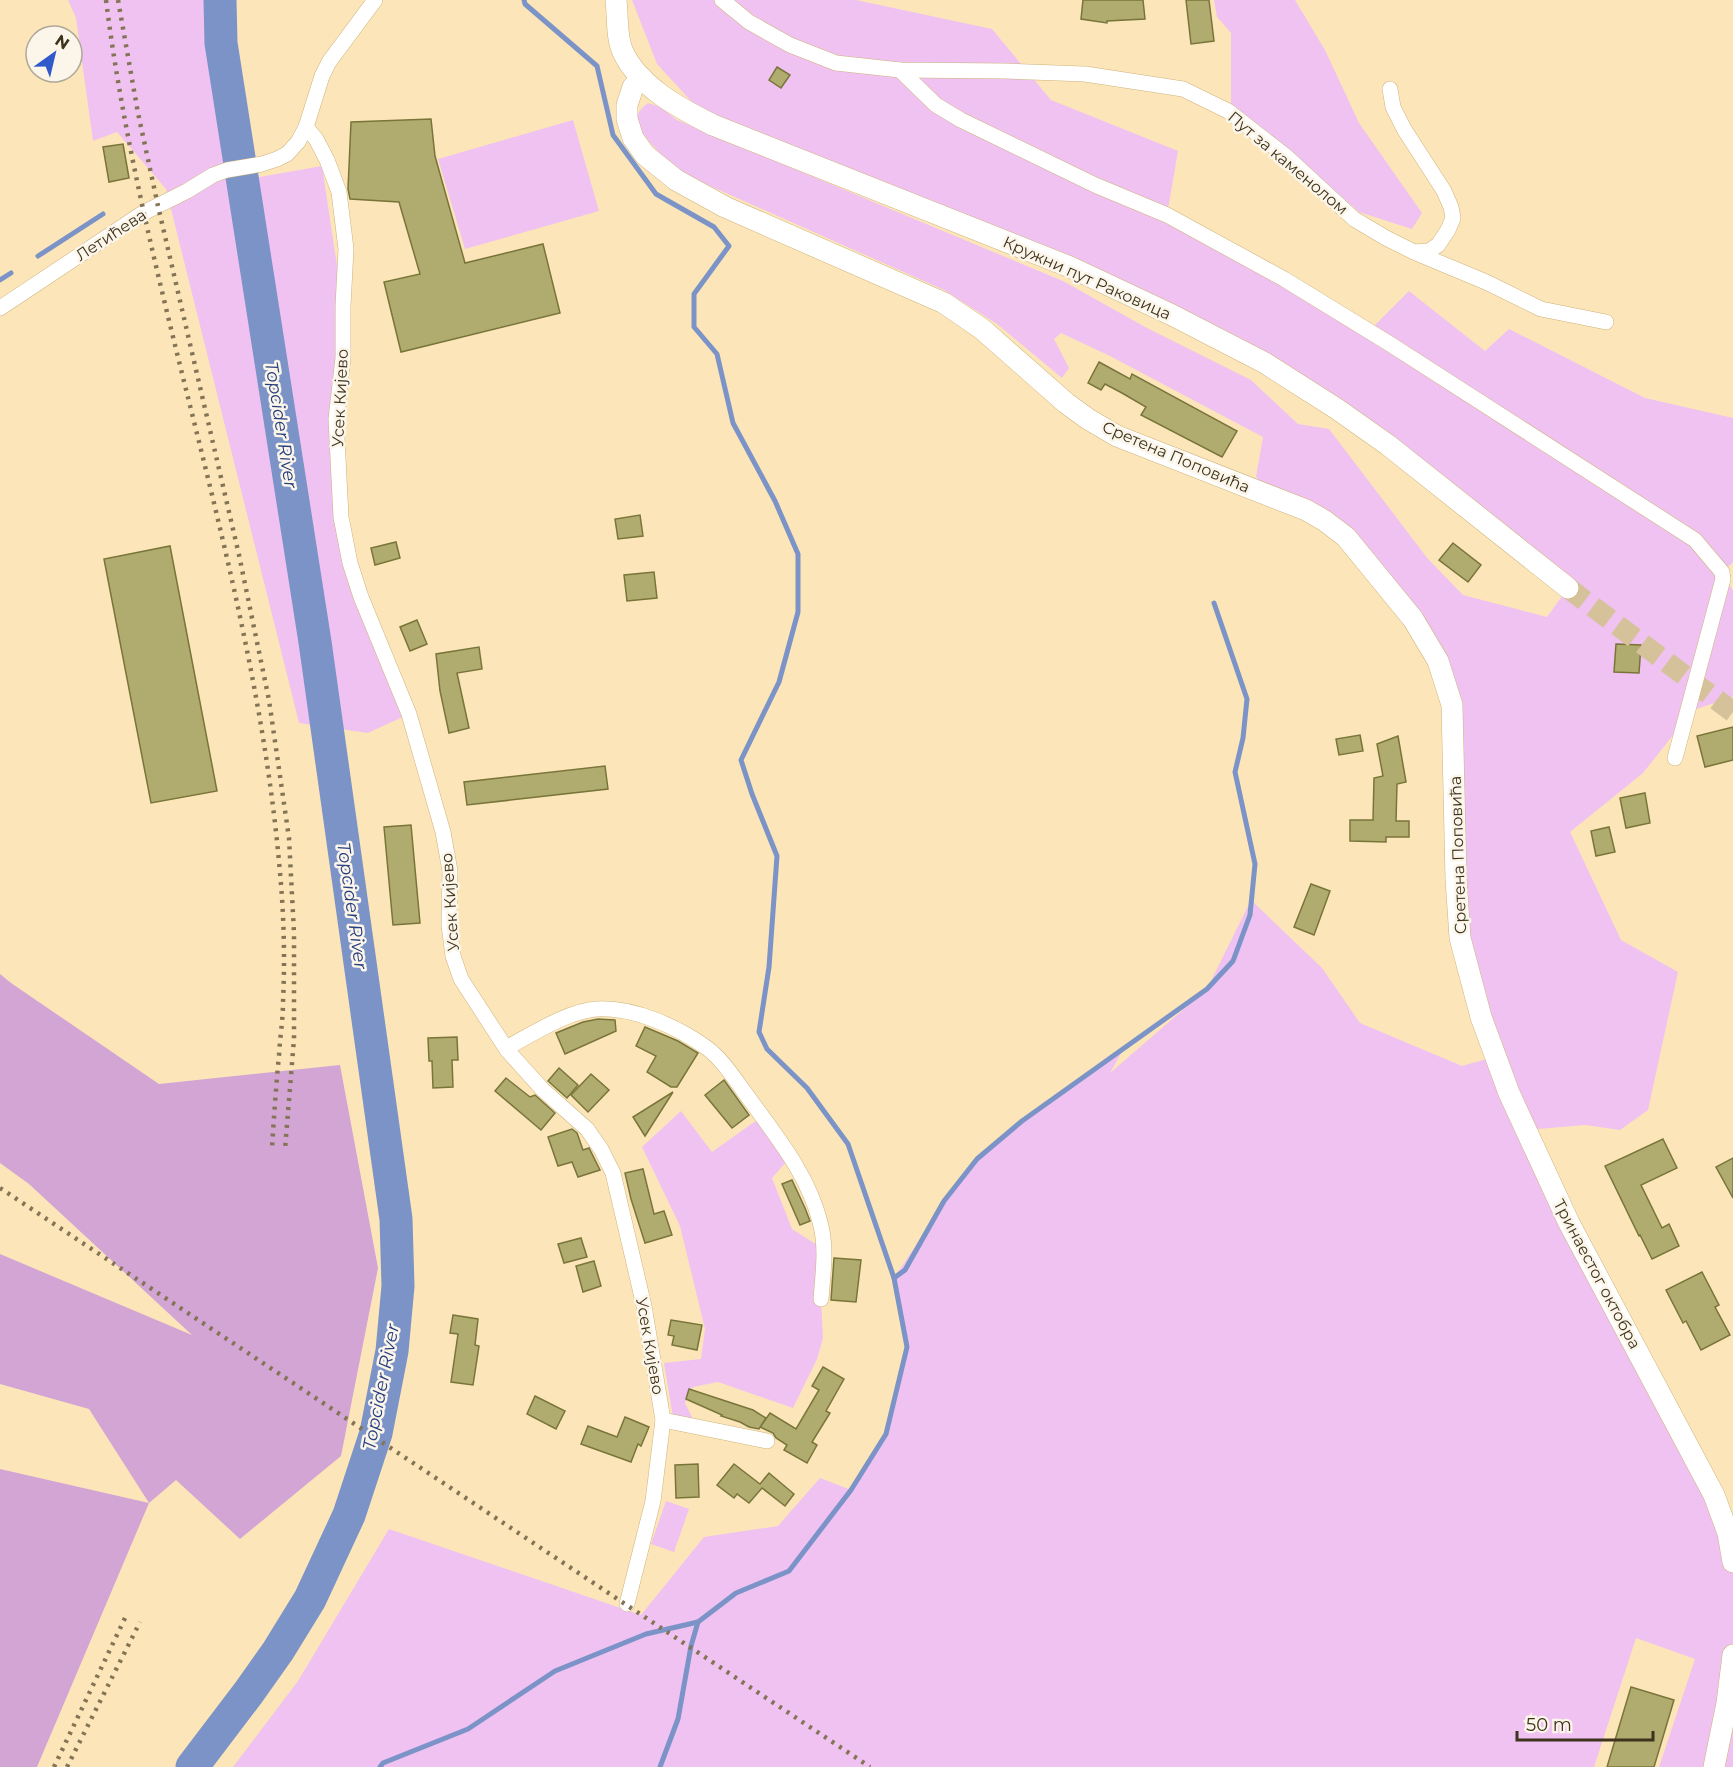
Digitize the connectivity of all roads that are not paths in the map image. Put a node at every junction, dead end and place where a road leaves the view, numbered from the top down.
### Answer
1 (375, 0) edge
2 (616, 0) edge
3 (722, 0) edge
4 (900, 70) junction
5 (642, 78) junction
6 (1390, 88) dead end
7 (306, 127) junction
8 (1414, 252) junction
9 (0, 308) edge
10 (1606, 322) dead end
11 (1568, 588) tunnel mouth
12 (1675, 758) dead end
13 (1471, 980) joint
14 (506, 1048) junction
15 (821, 1299) dead end
16 (663, 1420) junction
17 (767, 1441) dead end
18 (1733, 1562) edge
19 (627, 1604) dead end
20 (1733, 1655) edge
21 (1714, 1767) edge

1 - 7 street
2 - 5 street, Кружни пут Раковица
3 - 4 street, Пут за каменолом
4 - 8 street, Пут за каменолом
4 - 12 street
5 - 11 street, Кружни пут Раковица
5 - 13 street, Сретена Поповића
6 - 8 street
7 - 9 street, Летићева
7 - 14 street, Усек Кијево
8 - 10 street, Пут за каменолом
13 - 18 street, Тринаестог октобра
14 - 15 street
14 - 16 street, Усек Кијево
16 - 17 street
16 - 19 street, Усек Кијево
20 - 21 street

